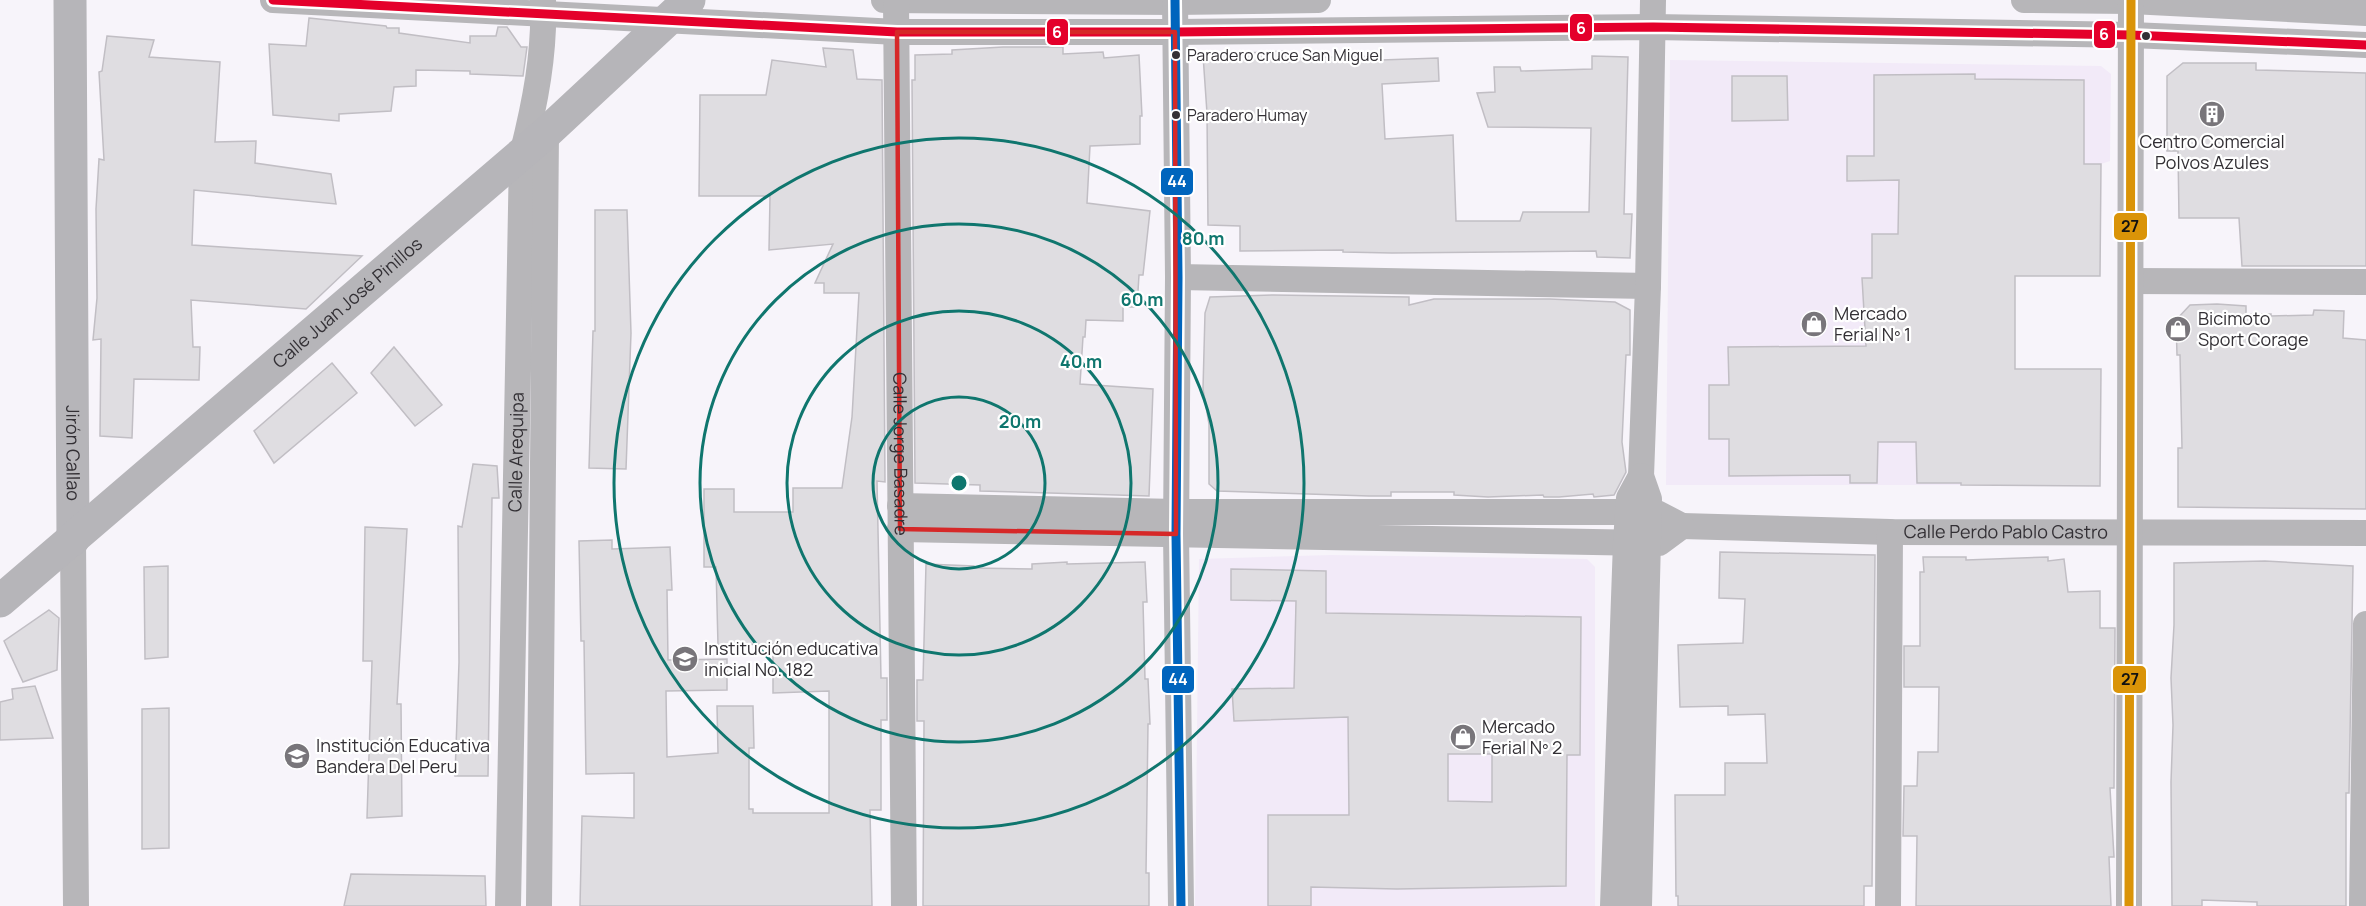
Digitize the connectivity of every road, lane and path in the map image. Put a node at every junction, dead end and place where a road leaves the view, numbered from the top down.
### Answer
1 (70, 0) edge
2 (273, 0) edge
3 (1318, 0) edge
4 (1653, 0) edge
5 (2024, 0) edge
6 (890, 1) edge
7 (1175, 1) edge
8 (2131, 1) edge
9 (544, 7) edge
10 (679, 9) edge
11 (2366, 13) edge
12 (1653, 27) junction
13 (897, 32) junction
14 (1175, 32) junction
15 (2131, 34) junction
16 (2366, 45) edge
17 (546, 134) junction
18 (522, 155) junction
19 (1178, 277) junction
20 (2131, 281) junction
21 (2366, 282) edge
22 (1648, 286) junction
23 (1638, 513) junction
24 (900, 518) junction
25 (1177, 523) junction
26 (1683, 526) junction
27 (1890, 532) junction
28 (2130, 532) junction
29 (2366, 533) edge
30 (73, 540) junction
31 (1637, 543) junction
32 (0, 601) edge
33 (2366, 624) edge
34 (76, 906) edge
35 (508, 906) edge
36 (539, 906) edge
37 (904, 906) edge
38 (1181, 906) edge
39 (1613, 906) edge
40 (1639, 906) edge
41 (1888, 906) edge
42 (2129, 906) edge
43 (2362, 906) edge

1 - 30 street, Jirón Callao
2 - 9 street
3 - 7 street
4 - 12 street
5 - 8 street
6 - 7 street
6 - 13 street, Calle Jorge Basadre
7 - 14 street
8 - 11 street
8 - 15 street
9 - 10 street
9 - 18 street, Calle Arequipa
10 - 13 street
10 - 17 street, Calle Juan José Pinillos
12 - 14 street
12 - 15 street
12 - 22 street
13 - 14 street
13 - 24 street, Calle Jorge Basadre
14 - 19 street
15 - 16 street
15 - 20 street
17 - 18 street, Calle Juan José Pinillos
17 - 36 street, Calle Arequipa
18 - 30 street, Calle Juan José Pinillos
18 - 35 street, Calle Arequipa
19 - 22 street
19 - 25 street
20 - 21 street
20 - 28 street
22 - 23 street
23 - 25 street
23 - 26 street
23 - 31 street
24 - 25 street
24 - 37 street, Calle Jorge Basadre
25 - 31 street
25 - 38 street
26 - 27 street, Calle Perdo Pablo Castro
26 - 31 street
27 - 28 street, Calle Perdo Pablo Castro
27 - 41 street
28 - 29 street, Calle Perdo Pablo Castro
28 - 42 street
30 - 32 street, Calle Juan José Pinillos
30 - 34 street, Jirón Callao
31 - 39 street
31 - 40 street
33 - 43 street

